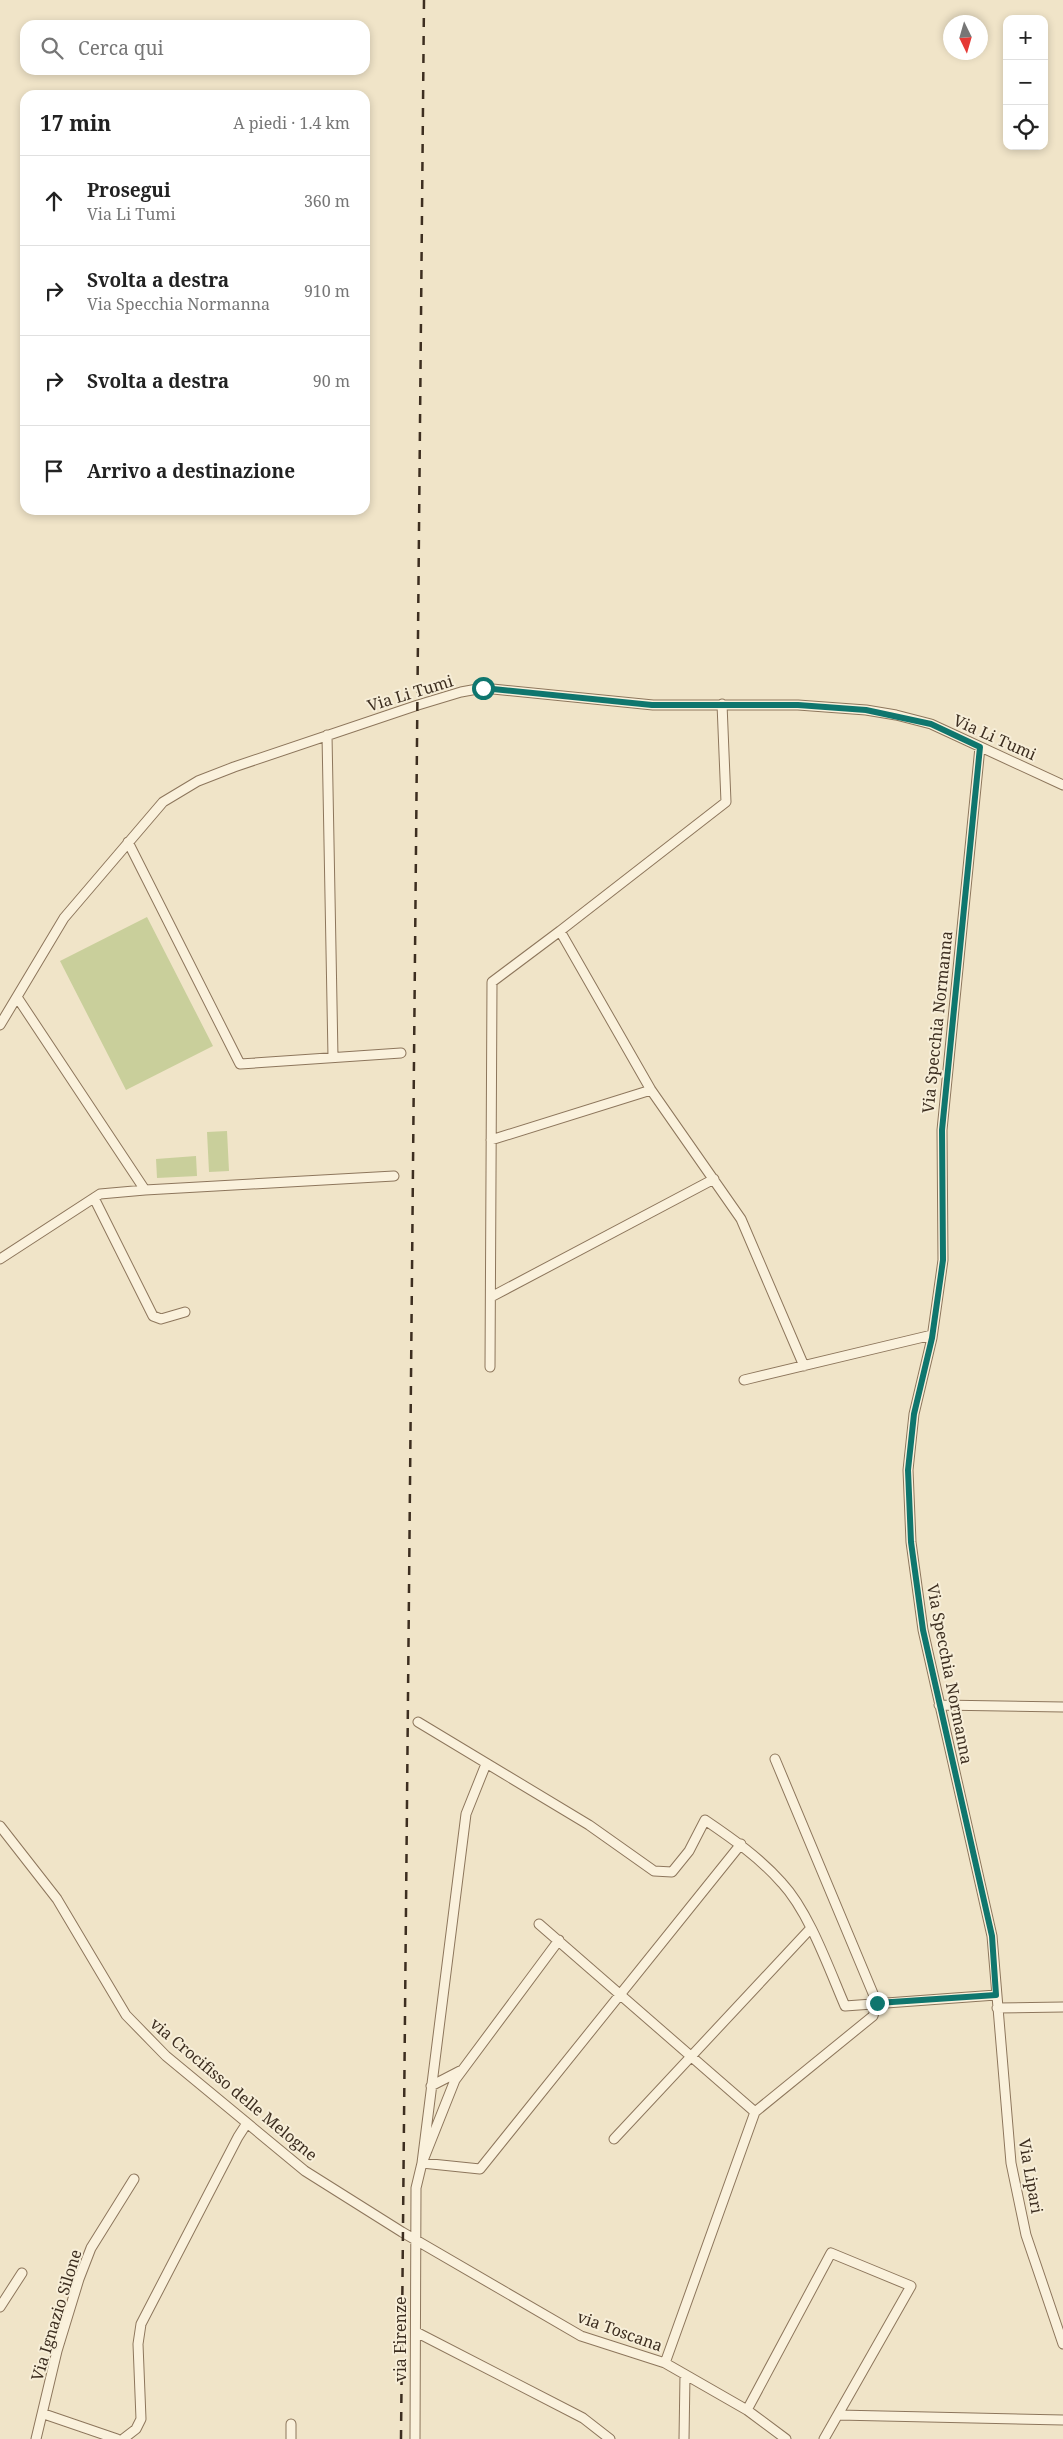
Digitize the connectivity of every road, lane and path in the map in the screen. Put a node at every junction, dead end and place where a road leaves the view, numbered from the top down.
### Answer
1 (722, 704) junction
2 (327, 735) junction
3 (980, 747) junction
4 (1063, 785) edge
5 (128, 842) junction
6 (560, 931) junction
7 (17, 997) junction
8 (0, 1025) edge
9 (402, 1053) dead end
10 (333, 1057) junction
11 (651, 1090) junction
12 (491, 1140) junction
13 (394, 1176) dead end
14 (714, 1179) junction
15 (145, 1190) junction
16 (94, 1198) junction
17 (0, 1259) edge
18 (491, 1297) junction
19 (185, 1312) dead end
20 (932, 1335) junction
21 (804, 1366) junction
22 (490, 1367) dead end
23 (744, 1380) dead end
24 (939, 1705) junction
25 (1063, 1707) edge
26 (418, 1722) dead end
27 (775, 1759) dead end
28 (486, 1764) junction
29 (0, 1826) edge
30 (741, 1844) junction
31 (539, 1924) dead end
32 (811, 1928) junction
33 (559, 1940) junction
34 (621, 1994) junction
35 (996, 1995) junction
36 (877, 2003) junction
37 (1063, 2007) edge
38 (996, 2008) junction
39 (691, 2056) junction
40 (462, 2070) junction
41 (431, 2086) junction
42 (755, 2112) junction
43 (247, 2124) junction
44 (614, 2139) dead end
45 (422, 2163) junction
46 (134, 2179) dead end
47 (416, 2240) junction
48 (22, 2273) dead end
49 (0, 2307) edge
50 (416, 2332) junction
51 (1063, 2344) edge
52 (665, 2363) junction
53 (685, 2375) junction
54 (747, 2410) junction
55 (44, 2414) junction
56 (838, 2415) junction
57 (1063, 2420) edge
58 (291, 2424) dead end
59 (36, 2439) edge
60 (117, 2439) edge
61 (123, 2439) edge
62 (291, 2439) edge
63 (415, 2439) edge
64 (610, 2439) edge
65 (684, 2439) edge
66 (786, 2439) edge
67 (824, 2439) edge

1 - 2 street, Via Li Tumi
1 - 3 street, Via Li Tumi
1 - 6 street
2 - 5 street, Via Li Tumi
2 - 10 street
3 - 4 street, Via Li Tumi
3 - 20 street, Via Specchia Normanna
5 - 7 street, Via Li Tumi
5 - 10 street
6 - 11 street
6 - 12 street
7 - 8 street, Via Li Tumi
7 - 15 street
9 - 10 street
11 - 12 street
11 - 14 street
12 - 18 street
13 - 15 street
14 - 18 street
14 - 21 street
15 - 16 street
16 - 17 street
16 - 19 street
18 - 22 street
20 - 21 street
20 - 24 street, Via Specchia Normanna
21 - 23 street
24 - 25 street
24 - 35 street, Via Specchia Normanna
26 - 28 street
27 - 36 street
28 - 30 street
28 - 41 street
29 - 43 street, via Crocifisso delle Melogne
30 - 32 street
30 - 34 street
31 - 33 street
32 - 36 street
32 - 39 street
33 - 34 street
33 - 40 street
34 - 39 street
34 - 45 street
35 - 36 street
35 - 38 street, Via Specchia Normanna
36 - 42 street
37 - 38 street
38 - 51 street, Via Lipari
39 - 42 street
39 - 44 street
40 - 41 street
40 - 45 street
41 - 45 street
42 - 52 street
43 - 47 street, via Crocifisso delle Melogne
43 - 61 street
45 - 47 street, via Firenze
46 - 55 street, Via Ignazio Silone
47 - 50 street, via Firenze
47 - 52 street, via Toscana
48 - 49 street
50 - 63 street, via Firenze
50 - 64 street
52 - 53 street, via Toscana
53 - 54 street, via Toscana
53 - 65 street
54 - 56 street
54 - 66 street, via Toscana
55 - 59 street, Via Ignazio Silone
55 - 60 street
56 - 57 street
56 - 67 street
58 - 62 street

